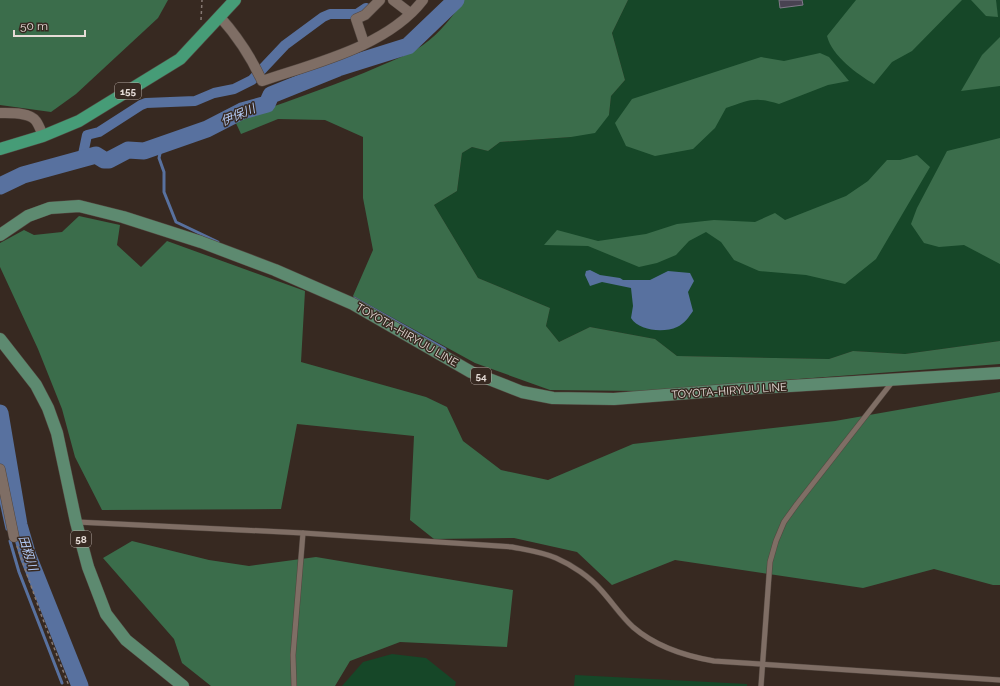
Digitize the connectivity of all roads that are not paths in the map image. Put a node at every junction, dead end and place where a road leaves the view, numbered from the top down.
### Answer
1 (235, 0) edge
2 (380, 0) edge
3 (393, 0) edge
4 (423, 0) edge
5 (410, 13) junction
6 (220, 17) junction
7 (364, 43) junction
8 (0, 114) edge
9 (42, 136) junction
10 (0, 149) edge
11 (1, 234) edge
12 (0, 339) edge
13 (1000, 373) edge
14 (893, 380) junction
15 (0, 469) edge
16 (76, 522) junction
17 (303, 533) junction
18 (14, 537) road end
19 (763, 664) junction
20 (1000, 680) edge
21 (183, 686) edge
22 (294, 686) edge
23 (761, 686) edge

1 - 6 highway, 155
2 - 7 street
3 - 5 street
4 - 5 street
5 - 7 street
6 - 7 street
6 - 9 highway, 155
8 - 9 street
9 - 10 highway, 155
11 - 14 main road, TOYOTA-HIRYUU LINE / 54
12 - 16 main road, 58
13 - 14 main road, TOYOTA-HIRYUU LINE / 54
14 - 19 lane
15 - 18 street
16 - 17 lane
16 - 21 main road, 58
17 - 19 lane
17 - 22 lane
19 - 20 lane
19 - 23 lane

